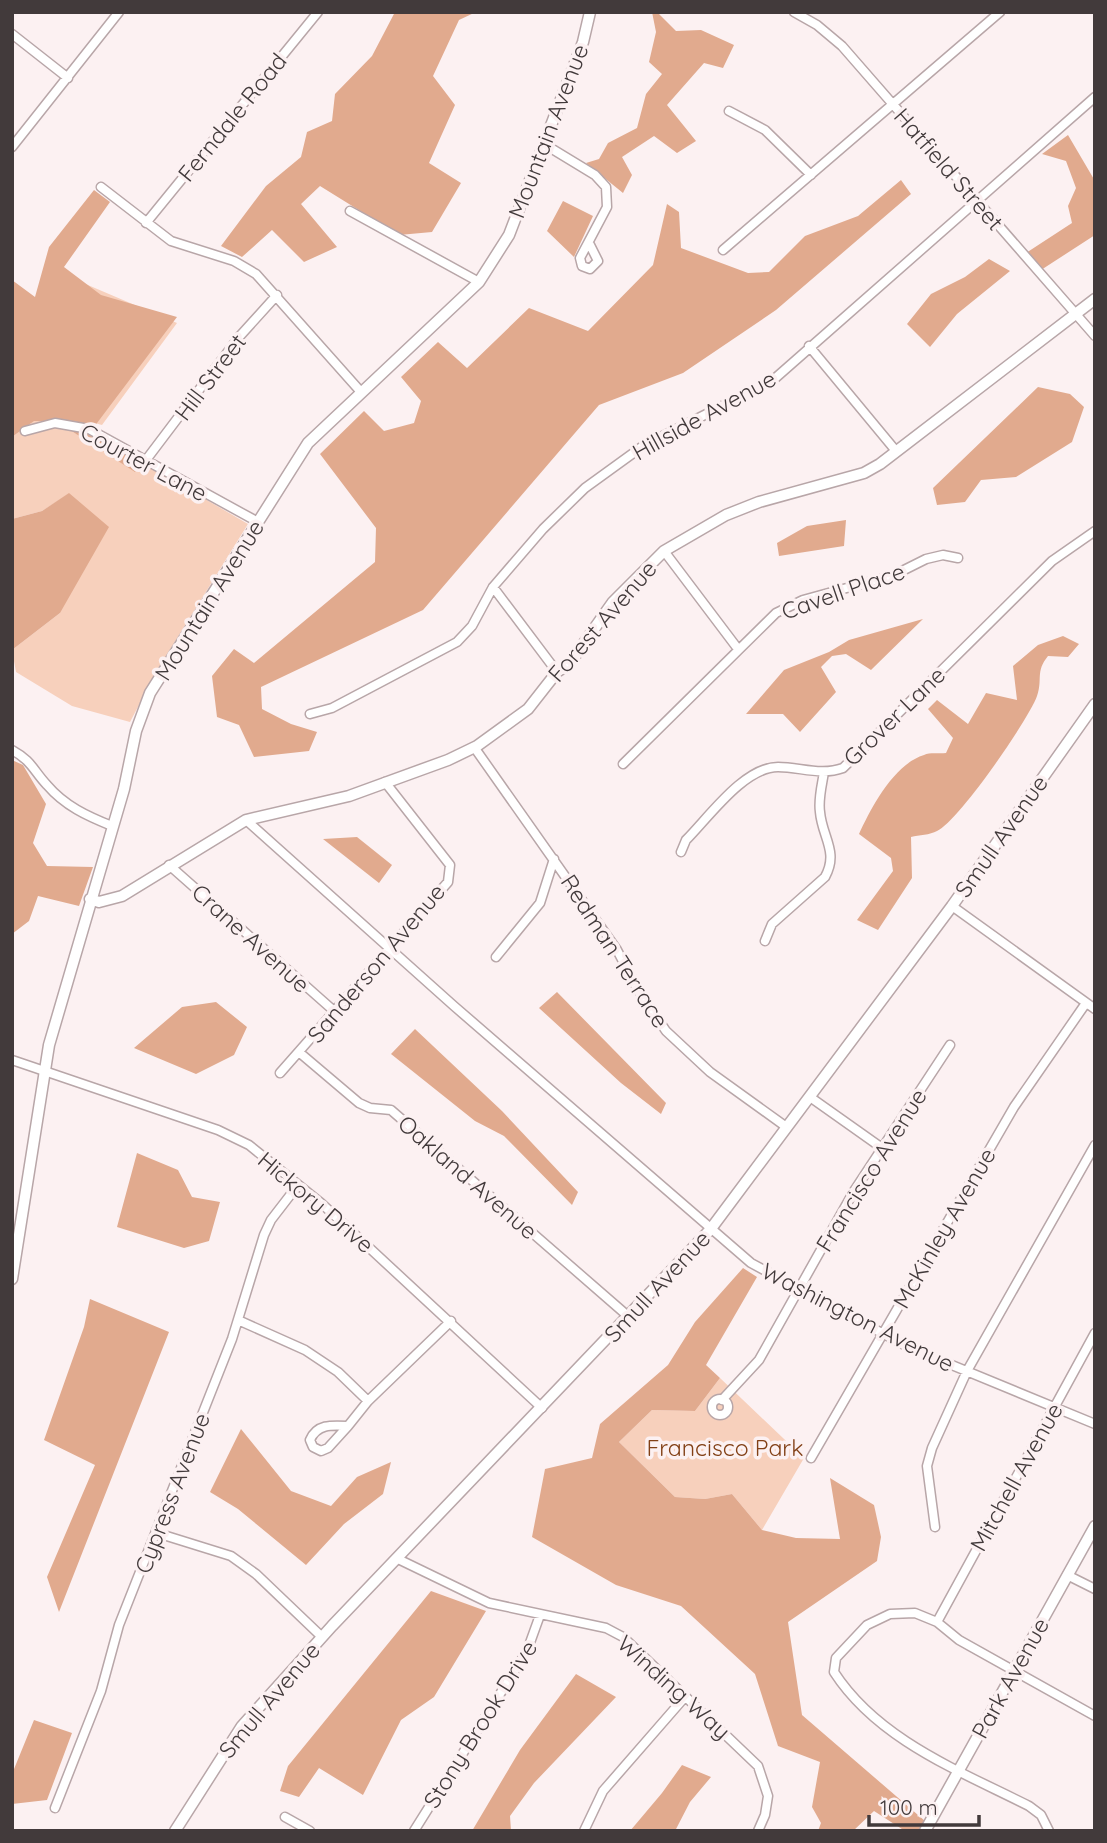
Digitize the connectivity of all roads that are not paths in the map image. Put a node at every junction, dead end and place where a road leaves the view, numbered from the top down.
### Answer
1 (119, 12) edge
2 (318, 12) edge
3 (590, 12) edge
4 (794, 12) edge
5 (1000, 12) edge
6 (12, 34) edge
7 (68, 78) junction
8 (1095, 97) edge
9 (894, 105) junction
10 (729, 111) dead end
11 (544, 144) junction
12 (12, 146) edge
13 (811, 176) junction
14 (102, 187) dead end
15 (976, 200) junction
16 (350, 211) dead end
17 (146, 223) junction
18 (589, 243) dead end
19 (723, 250) dead end
20 (479, 282) junction
21 (277, 295) junction
22 (1095, 299) edge
23 (1075, 314) junction
24 (1095, 336) edge
25 (809, 346) junction
26 (361, 392) junction
27 (25, 431) dead end
28 (896, 451) junction
29 (146, 460) junction
30 (258, 522) junction
31 (1095, 531) edge
32 (664, 551) junction
33 (958, 558) dead end
34 (493, 587) junction
35 (738, 649) junction
36 (556, 671) junction
37 (1095, 704) edge
38 (310, 714) dead end
39 (474, 747) junction
40 (12, 750) edge
41 (623, 764) dead end
42 (824, 772) junction
43 (385, 782) junction
44 (246, 820) junction
45 (113, 826) junction
46 (681, 852) dead end
47 (554, 859) junction
48 (169, 865) junction
49 (90, 899) junction
50 (952, 906) junction
51 (765, 941) dead end
52 (391, 949) junction
53 (496, 957) dead end
54 (1086, 1003) junction
55 (1095, 1009) edge
56 (334, 1011) junction
57 (950, 1045) dead end
58 (300, 1052) junction
59 (12, 1060) edge
60 (44, 1070) junction
61 (280, 1073) dead end
62 (810, 1097) junction
63 (785, 1126) junction
64 (1095, 1145) edge
65 (883, 1148) junction
66 (298, 1185) junction
67 (710, 1230) junction
68 (12, 1279) edge
69 (799, 1290) junction
70 (629, 1317) junction
71 (238, 1320) junction
72 (451, 1321) junction
73 (1095, 1333) edge
74 (883, 1334) junction
75 (967, 1371) junction
76 (722, 1400) dead end
77 (368, 1401) junction
78 (1054, 1407) junction
79 (542, 1408) junction
80 (1095, 1424) edge
81 (348, 1426) dead end
82 (811, 1458) dead end
83 (1095, 1526) edge
84 (935, 1527) dead end
85 (156, 1533) junction
86 (398, 1559) junction
87 (1067, 1575) junction
88 (1095, 1588) edge
89 (540, 1615) junction
90 (937, 1622) junction
91 (322, 1637) junction
92 (1013, 1672) junction
93 (684, 1698) junction
94 (1095, 1716) edge
95 (959, 1770) junction
96 (55, 1808) dead end
97 (285, 1817) dead end
98 (175, 1831) edge
99 (310, 1831) edge
100 (414, 1831) edge
101 (584, 1831) edge
102 (758, 1831) edge
103 (925, 1831) edge
104 (1049, 1831) edge

1 - 7 street
2 - 17 street, Ferndale Road
3 - 11 street, Mountain Avenue
4 - 9 street, Hatfield Street
5 - 9 street
6 - 7 street
7 - 12 street
8 - 15 street, Hillside Avenue
9 - 13 street
9 - 15 street, Hatfield Street
10 - 13 street
11 - 18 street
11 - 20 street, Mountain Avenue
13 - 19 street
14 - 17 street
15 - 23 street, Hatfield Street
15 - 25 street, Hillside Avenue
16 - 20 street
17 - 21 street
20 - 26 street, Mountain Avenue
21 - 26 street
21 - 29 street, Hill Street
22 - 23 street, Forest Avenue
23 - 24 street, Hatfield Street
23 - 28 street, Forest Avenue
25 - 28 street
25 - 34 street, Hillside Avenue
26 - 30 street, Mountain Avenue
27 - 29 street, Courter Lane
28 - 32 street, Forest Avenue
29 - 30 street, Courter Lane
30 - 45 street, Mountain Avenue
31 - 42 street, Grover Lane
32 - 35 street
32 - 36 street, Forest Avenue
33 - 35 street, Cavell Place
34 - 36 street
34 - 38 street, Hillside Avenue
35 - 41 street, Cavell Place
36 - 39 street, Forest Avenue
37 - 50 street, Smull Avenue
39 - 43 street, Forest Avenue
39 - 47 street, Redman Terrace
40 - 45 street
42 - 46 street, Grover Lane
42 - 51 street
43 - 44 street, Forest Avenue
43 - 52 street, Sanderson Avenue
44 - 48 street, Forest Avenue
44 - 52 street, Washington Avenue
45 - 49 street, Mountain Avenue
47 - 53 street
47 - 63 street, Redman Terrace
48 - 49 street, Forest Avenue
48 - 56 street, Crane Avenue
49 - 60 street, Mountain Avenue
50 - 54 street
50 - 62 street, Smull Avenue
52 - 56 street, Sanderson Avenue
52 - 67 street, Washington Avenue
54 - 55 street
54 - 74 street, McKinley Avenue
56 - 58 street, Sanderson Avenue
57 - 65 street, Francisco Avenue
58 - 61 street, Sanderson Avenue
58 - 70 street, Oakland Avenue
59 - 60 street, Hickory Drive
60 - 66 street, Hickory Drive
60 - 68 street, Mountain Avenue
62 - 63 street, Smull Avenue
62 - 65 street
63 - 67 street, Smull Avenue
64 - 75 street
65 - 69 street, Francisco Avenue
66 - 71 street, Cypress Avenue
66 - 72 street, Hickory Drive
67 - 69 street, Washington Avenue
67 - 70 street, Smull Avenue
69 - 74 street, Washington Avenue
69 - 76 street, Francisco Avenue
70 - 79 street, Smull Avenue
71 - 77 street
71 - 85 street, Cypress Avenue
72 - 77 street
72 - 79 street, Hickory Drive
73 - 78 street, Mitchell Avenue
74 - 75 street, Washington Avenue
74 - 82 street, McKinley Avenue
75 - 78 street, Washington Avenue
75 - 84 street
77 - 81 street
78 - 80 street, Washington Avenue
78 - 90 street, Mitchell Avenue
79 - 86 street, Smull Avenue
83 - 87 street, Park Avenue
85 - 91 street
85 - 96 street, Cypress Avenue
86 - 89 street, Winding Way
86 - 91 street, Smull Avenue
87 - 88 street
87 - 92 street, Park Avenue
89 - 93 street, Winding Way
89 - 100 street, Stony Brook Drive
90 - 92 street
90 - 95 street
91 - 98 street, Smull Avenue
92 - 94 street
92 - 95 street, Park Avenue
93 - 101 street
93 - 102 street, Winding Way
95 - 103 street, Park Avenue
95 - 104 street
97 - 99 street

